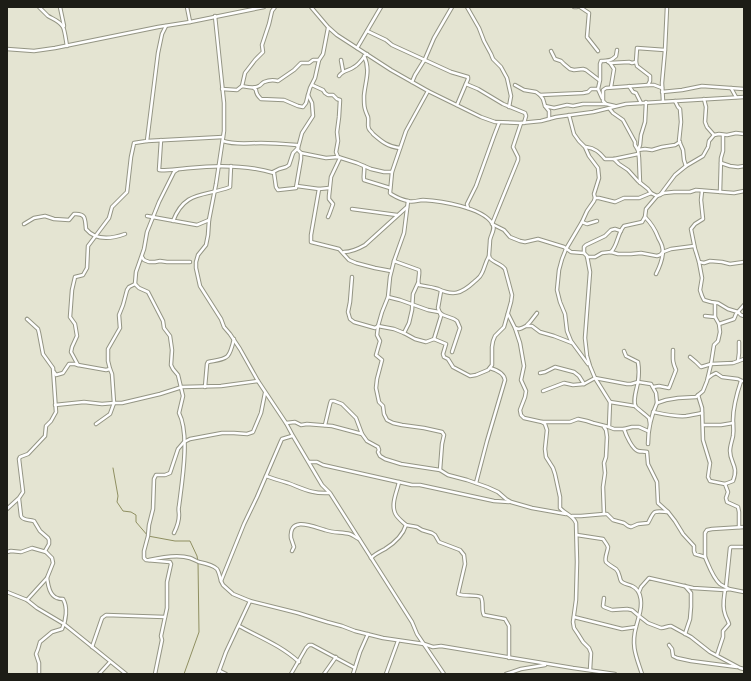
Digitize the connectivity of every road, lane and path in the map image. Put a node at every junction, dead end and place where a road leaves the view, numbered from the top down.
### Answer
1 (39, 7) edge
2 (60, 7) edge
3 (187, 7) edge
4 (264, 7) edge
5 (275, 7) edge
6 (310, 7) edge
7 (381, 7) edge
8 (452, 7) edge
9 (467, 7) edge
10 (574, 7) edge
11 (579, 7) edge
12 (667, 7) edge
13 (216, 16) junction
14 (190, 22) junction
15 (166, 26) junction
16 (328, 27) junction
17 (64, 28) junction
18 (367, 31) junction
19 (67, 46) junction
20 (357, 48) junction
21 (7, 49) edge
22 (617, 50) dead end
23 (665, 50) junction
24 (551, 51) dead end
25 (598, 52) dead end
26 (366, 55) junction
27 (425, 59) junction
28 (319, 60) junction
29 (341, 60) dead end
30 (609, 62) junction
31 (636, 62) junction
32 (343, 71) junction
33 (339, 76) dead end
34 (600, 80) junction
35 (412, 82) junction
36 (466, 84) junction
37 (312, 85) junction
38 (515, 85) dead end
39 (648, 85) junction
40 (242, 86) junction
41 (629, 86) junction
42 (611, 87) junction
43 (254, 88) junction
44 (731, 88) junction
45 (222, 89) junction
46 (598, 89) junction
47 (744, 89) edge
48 (662, 90) junction
49 (428, 91) junction
50 (540, 94) junction
51 (308, 95) junction
52 (736, 97) junction
53 (744, 97) edge
54 (704, 99) junction
55 (603, 101) junction
56 (663, 101) junction
57 (675, 101) junction
58 (646, 102) junction
59 (641, 103) junction
60 (606, 104) junction
61 (457, 105) junction
62 (545, 106) junction
63 (618, 106) junction
64 (509, 107) junction
65 (609, 108) junction
66 (569, 115) junction
67 (549, 118) junction
68 (499, 123) junction
69 (522, 123) junction
70 (744, 134) edge
71 (714, 135) junction
72 (724, 135) junction
73 (223, 139) junction
74 (161, 140) junction
75 (147, 141) junction
76 (680, 142) junction
77 (585, 146) junction
78 (298, 148) junction
79 (400, 148) junction
80 (638, 150) junction
81 (301, 153) junction
82 (638, 154) junction
83 (339, 157) junction
84 (614, 159) junction
85 (721, 164) junction
86 (219, 166) junction
87 (231, 166) junction
88 (363, 166) junction
89 (686, 166) junction
90 (744, 166) edge
91 (176, 170) junction
92 (392, 172) junction
93 (273, 173) junction
94 (640, 183) junction
95 (297, 186) junction
96 (329, 188) junction
97 (390, 188) junction
98 (319, 189) junction
99 (215, 191) junction
100 (702, 191) junction
101 (744, 191) edge
102 (720, 192) junction
103 (652, 193) junction
104 (658, 196) junction
105 (595, 198) junction
106 (408, 202) junction
107 (407, 207) junction
108 (468, 208) junction
109 (352, 209) dead end
110 (398, 215) junction
111 (147, 216) dead end
112 (153, 217) junction
113 (328, 217) dead end
114 (645, 217) junction
115 (209, 220) junction
116 (173, 221) junction
117 (597, 221) dead end
118 (582, 222) junction
119 (24, 224) dead end
120 (492, 224) junction
121 (621, 230) junction
122 (125, 234) dead end
123 (95, 236) junction
124 (694, 246) junction
125 (566, 249) junction
126 (343, 252) junction
127 (611, 252) junction
128 (663, 252) junction
129 (584, 253) junction
130 (141, 256) junction
131 (489, 256) junction
132 (587, 257) junction
133 (394, 261) junction
134 (190, 262) dead end
135 (699, 262) junction
136 (744, 262) edge
137 (391, 271) junction
138 (656, 274) dead end
139 (352, 276) dead end
140 (418, 283) junction
141 (135, 284) junction
142 (441, 291) junction
143 (388, 297) junction
144 (715, 303) junction
145 (413, 304) junction
146 (744, 305) edge
147 (439, 312) junction
148 (738, 312) junction
149 (537, 313) dead end
150 (508, 314) junction
151 (705, 316) dead end
152 (744, 316) edge
153 (715, 317) junction
154 (27, 319) dead end
155 (719, 324) junction
156 (378, 326) junction
157 (526, 326) junction
158 (515, 328) junction
159 (404, 333) junction
160 (234, 339) junction
161 (434, 340) junction
162 (739, 342) dead end
163 (572, 343) junction
164 (673, 350) dead end
165 (624, 351) dead end
166 (452, 352) dead end
167 (690, 357) dead end
168 (744, 359) edge
169 (738, 361) junction
170 (710, 364) junction
171 (78, 365) junction
172 (590, 366) junction
173 (110, 368) junction
174 (490, 368) junction
175 (54, 372) junction
176 (540, 373) dead end
177 (595, 378) junction
178 (708, 378) junction
179 (258, 381) junction
180 (742, 381) edge
181 (638, 382) junction
182 (584, 384) junction
183 (182, 387) junction
184 (206, 387) junction
185 (653, 387) junction
186 (543, 391) dead end
187 (265, 392) junction
188 (698, 395) junction
189 (114, 402) junction
190 (610, 402) junction
191 (657, 403) junction
192 (55, 405) junction
193 (635, 406) junction
194 (653, 412) junction
195 (702, 414) junction
196 (542, 422) junction
197 (286, 423) junction
198 (733, 423) junction
199 (96, 424) dead end
200 (650, 424) junction
201 (703, 425) junction
202 (325, 426) junction
203 (604, 427) junction
204 (608, 427) junction
205 (624, 429) junction
206 (648, 430) dead end
207 (362, 434) junction
208 (293, 436) junction
209 (184, 442) junction
210 (648, 444) dead end
211 (308, 462) junction
212 (440, 470) junction
213 (266, 476) junction
214 (399, 482) junction
215 (476, 483) junction
216 (725, 484) junction
217 (330, 493) junction
218 (19, 498) junction
219 (511, 502) junction
220 (7, 509) edge
221 (668, 512) junction
222 (604, 514) junction
223 (570, 515) junction
224 (406, 525) junction
225 (739, 527) junction
226 (744, 527) edge
227 (174, 533) dead end
228 (577, 535) junction
229 (359, 539) junction
230 (744, 547) edge
231 (292, 551) dead end
232 (7, 552) edge
233 (46, 552) junction
234 (371, 558) junction
235 (705, 558) junction
236 (146, 560) junction
237 (47, 578) junction
238 (221, 581) junction
239 (685, 586) junction
240 (727, 589) junction
241 (7, 592) edge
242 (639, 592) junction
243 (744, 592) edge
244 (604, 598) dead end
245 (27, 600) junction
246 (250, 601) junction
247 (639, 616) junction
248 (165, 617) junction
249 (574, 617) junction
250 (64, 624) junction
251 (239, 626) junction
252 (636, 627) junction
253 (368, 634) junction
254 (685, 634) junction
255 (398, 641) junction
256 (424, 644) junction
257 (669, 645) dead end
258 (92, 647) junction
259 (717, 655) junction
260 (336, 657) junction
261 (509, 658) junction
262 (110, 662) junction
263 (299, 662) junction
264 (548, 664) junction
265 (355, 668) junction
266 (573, 668) junction
267 (740, 668) junction
268 (744, 669) edge
269 (590, 670) junction
270 (219, 672) edge
271 (39, 674) edge
272 (99, 674) edge
273 (126, 674) edge
274 (155, 674) edge
275 (226, 674) edge
276 (291, 674) edge
277 (324, 674) edge
278 (353, 674) edge
279 (386, 674) edge
280 (444, 674) edge
281 (506, 674) edge
282 (573, 674) edge
283 (616, 674) edge
284 (642, 674) edge

1 - 17 street
2 - 17 street
3 - 14 street
4 - 13 street
5 - 40 street
6 - 16 street
7 - 18 street
8 - 27 street
9 - 64 street
10 - 11 street
11 - 25 street
12 - 23 street
13 - 14 street
13 - 45 street
14 - 15 street
15 - 19 street
15 - 75 street
16 - 20 street
16 - 28 street
17 - 19 street
18 - 20 street
18 - 27 street
19 - 21 street
20 - 26 street
22 - 30 street
23 - 31 street
23 - 48 street
24 - 34 street
26 - 32 street
26 - 35 street
26 - 79 street
27 - 35 street
27 - 36 street
28 - 37 street
28 - 43 street
29 - 32 street
30 - 31 street
30 - 34 street
30 - 42 street
31 - 39 street
32 - 33 street
34 - 46 street
35 - 49 street
36 - 61 street
36 - 64 street
37 - 51 street
37 - 83 street
38 - 50 street
39 - 41 street
39 - 48 street
40 - 43 street
40 - 45 street
41 - 42 street
41 - 59 street
42 - 55 street
43 - 51 street
44 - 47 street
44 - 48 street
44 - 52 street
45 - 73 street
46 - 50 street
46 - 55 street
48 - 56 street
49 - 61 street
49 - 79 street
50 - 62 street
51 - 78 street
52 - 53 street
52 - 54 street
54 - 57 street
54 - 71 street
55 - 60 street
56 - 57 street
56 - 58 street
57 - 76 street
58 - 59 street
58 - 80 street
59 - 63 street
60 - 62 street
60 - 63 street
61 - 68 street
62 - 67 street
63 - 65 street
64 - 69 street
65 - 66 street
65 - 80 street
66 - 67 street
66 - 77 street
67 - 69 street
68 - 69 street
68 - 108 street
69 - 120 street
70 - 72 street
71 - 72 street
71 - 89 street
72 - 85 street
73 - 74 street
73 - 78 street
73 - 86 street
74 - 75 street
74 - 91 street
75 - 123 street
76 - 80 street
76 - 89 street
77 - 84 street
77 - 105 street
78 - 81 street
78 - 93 street
79 - 92 street
80 - 82 street
81 - 83 street
81 - 95 street
82 - 84 street
82 - 94 street
83 - 88 street
83 - 96 street
84 - 94 street
85 - 90 street
85 - 102 street
86 - 87 street
86 - 91 street
86 - 99 street
87 - 93 street
87 - 99 street
88 - 92 street
88 - 97 street
89 - 104 street
91 - 112 street
92 - 97 street
93 - 95 street
94 - 103 street
95 - 98 street
96 - 98 street
96 - 113 street
97 - 106 street
98 - 126 street
99 - 115 street
99 - 116 street
100 - 102 street
100 - 104 street
100 - 124 street
101 - 102 street
103 - 104 street
103 - 105 street
104 - 114 street
105 - 118 street
106 - 107 street
106 - 108 street
107 - 110 street
107 - 133 street
108 - 120 street
109 - 110 street
110 - 126 street
111 - 112 street
112 - 116 street
112 - 130 street
114 - 121 street
114 - 128 street
115 - 116 street
115 - 160 street
117 - 118 street
118 - 125 street
119 - 123 street
120 - 125 street
120 - 131 street
121 - 127 street
121 - 129 street
122 - 123 street
123 - 171 street
124 - 128 street
124 - 135 street
125 - 129 street
125 - 163 street
126 - 137 street
127 - 128 street
127 - 132 street
128 - 138 street
129 - 132 street
130 - 134 street
130 - 141 street
131 - 142 street
131 - 150 street
132 - 172 street
133 - 137 street
133 - 140 street
135 - 136 street
135 - 144 street
137 - 143 street
139 - 156 street
140 - 142 street
140 - 145 street
141 - 173 street
141 - 183 street
142 - 147 street
143 - 145 street
143 - 156 street
144 - 148 street
144 - 153 street
145 - 147 street
145 - 159 street
146 - 148 street
147 - 161 street
147 - 166 street
148 - 152 street
148 - 155 street
149 - 157 street
150 - 158 street
150 - 174 street
151 - 153 street
153 - 155 street
154 - 175 street
155 - 170 street
156 - 159 street
156 - 212 street
157 - 158 street
157 - 163 street
158 - 196 street
159 - 161 street
160 - 179 street
160 - 184 street
161 - 174 street
162 - 169 street
163 - 172 street
164 - 185 street
165 - 181 street
167 - 170 street
168 - 169 street
169 - 170 street
170 - 178 street
171 - 173 street
171 - 175 street
172 - 177 street
173 - 189 street
174 - 215 street
175 - 192 street
176 - 182 street
177 - 181 street
177 - 182 street
177 - 190 street
178 - 180 street
178 - 188 street
179 - 184 street
179 - 187 street
180 - 198 street
181 - 185 street
181 - 193 street
182 - 186 street
183 - 184 street
183 - 189 street
183 - 209 street
185 - 191 street
187 - 197 street
187 - 209 street
188 - 191 street
188 - 195 street
189 - 192 street
189 - 199 street
190 - 193 street
190 - 204 street
191 - 194 street
192 - 218 street
193 - 200 street
194 - 195 street
194 - 200 street
195 - 201 street
196 - 203 street
196 - 223 street
197 - 202 street
197 - 208 street
198 - 201 street
198 - 216 street
200 - 210 street
201 - 216 street
202 - 207 street
202 - 207 street
203 - 204 street
203 - 222 street
204 - 205 street
205 - 206 street
205 - 221 street
207 - 212 street
208 - 211 street
208 - 213 street
209 - 227 street
209 - 236 street
211 - 214 street
211 - 217 street
212 - 215 street
213 - 217 street
213 - 238 street
214 - 219 street
214 - 224 street
215 - 219 street
216 - 225 street
217 - 229 street
218 - 220 street
218 - 233 street
219 - 223 street
221 - 222 street
221 - 235 street
222 - 223 street
223 - 228 street
224 - 234 street
224 - 261 street
225 - 226 street
225 - 235 street
228 - 242 street
228 - 249 street
229 - 231 street
229 - 234 street
230 - 240 street
232 - 233 street
233 - 237 street
234 - 256 street
235 - 240 street
236 - 238 street
236 - 248 street
237 - 245 street
237 - 250 street
238 - 246 street
239 - 240 street
239 - 242 street
239 - 254 street
240 - 243 street
240 - 259 street
241 - 245 street
242 - 247 street
244 - 247 street
245 - 250 street
246 - 251 street
246 - 253 street
247 - 252 street
247 - 254 street
248 - 258 street
248 - 274 street
249 - 252 street
249 - 269 street
250 - 258 street
250 - 271 street
251 - 263 street
251 - 270 street
252 - 284 street
253 - 255 street
253 - 265 street
254 - 259 street
255 - 256 street
255 - 279 street
256 - 261 street
256 - 280 street
257 - 267 street
258 - 262 street
259 - 267 street
260 - 263 street
260 - 265 street
260 - 277 street
261 - 264 street
262 - 272 street
262 - 273 street
263 - 276 street
264 - 266 street
264 - 281 street
265 - 278 street
266 - 269 street
266 - 282 street
267 - 268 street
269 - 283 street
270 - 275 street

